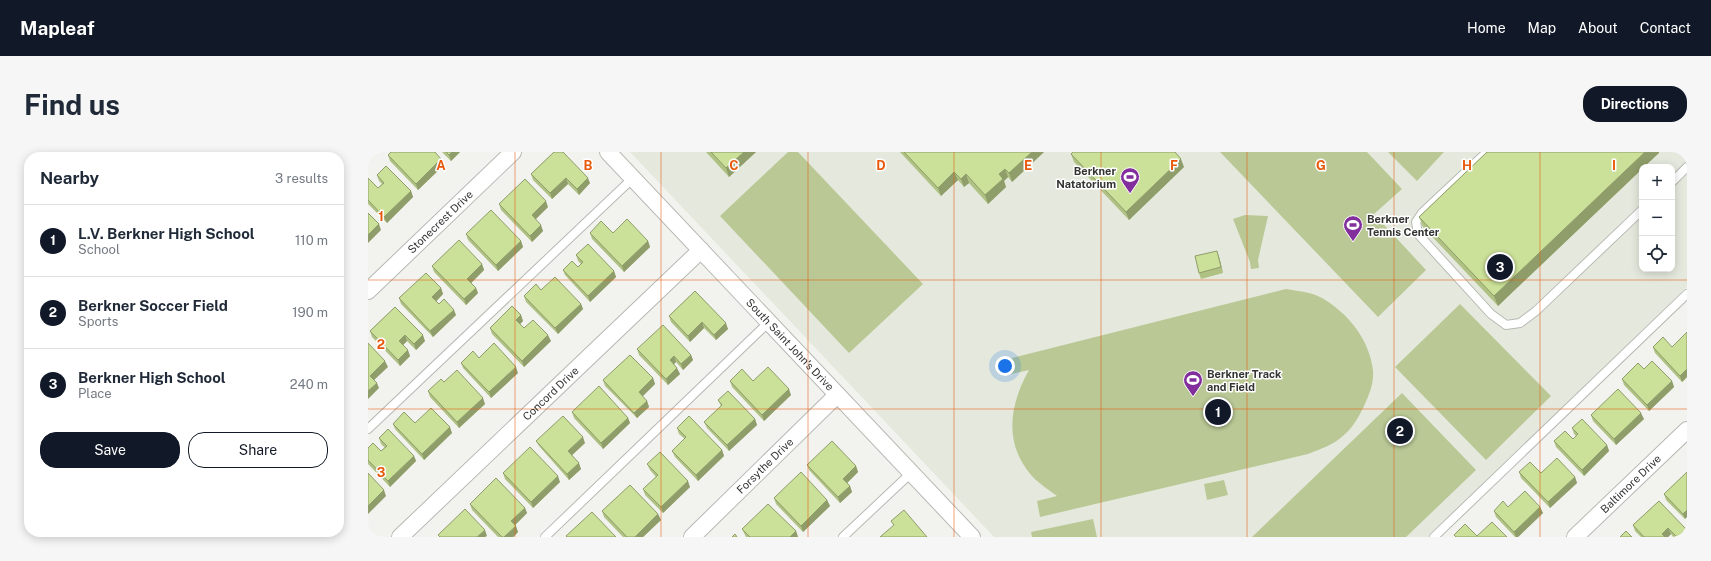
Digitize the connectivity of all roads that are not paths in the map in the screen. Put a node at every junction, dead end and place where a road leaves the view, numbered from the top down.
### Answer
1 (608, 152) edge
2 (1487, 152) edge
3 (505, 155) edge
4 (1687, 167) edge
5 (633, 178) junction
6 (1675, 179) edge
7 (1639, 213) edge
8 (700, 250) junction
9 (368, 291) edge
10 (1687, 294) edge
11 (769, 322) junction
12 (837, 395) junction
13 (368, 429) edge
14 (1687, 430) edge
15 (911, 473) junction
16 (400, 537) edge
17 (545, 537) edge
18 (692, 537) edge
19 (843, 537) edge
20 (972, 537) edge
21 (1434, 537) edge
22 (1575, 537) edge

1 - 5 street, South Saint John's Drive
2 - 7 lane
3 - 9 street, Stonecrest Drive
4 - 6 lane
5 - 8 street, South Saint John's Drive
5 - 13 lane
8 - 11 street, South Saint John's Drive
8 - 16 street, Concord Drive
10 - 21 lane
11 - 12 street, South Saint John's Drive
11 - 17 lane
12 - 15 street, South Saint John's Drive
12 - 18 street, Forsythe Drive
14 - 22 street, Baltimore Drive
15 - 19 lane
15 - 20 street, South Saint John's Drive

